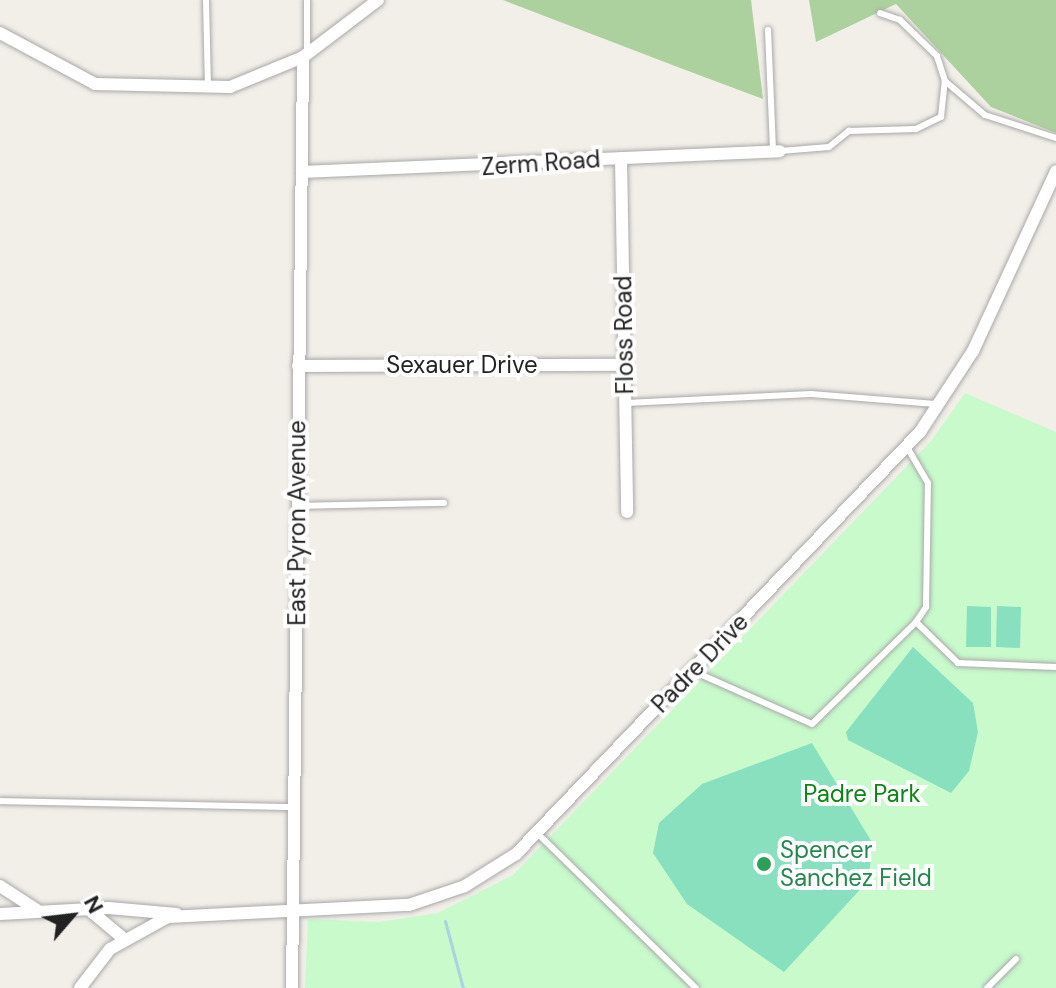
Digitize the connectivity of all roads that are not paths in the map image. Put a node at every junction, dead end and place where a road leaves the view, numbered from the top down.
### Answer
1 (206, 0) edge
2 (307, 0) edge
3 (378, 0) edge
4 (880, 13) dead end
5 (768, 30) dead end
6 (0, 33) edge
7 (305, 56) junction
8 (945, 81) junction
9 (208, 88) junction
10 (1056, 138) edge
11 (777, 151) junction
12 (621, 158) junction
13 (1056, 171) edge
14 (302, 172) junction
15 (625, 365) junction
16 (298, 366) junction
17 (626, 403) junction
18 (940, 406) junction
19 (907, 447) junction
20 (444, 503) dead end
21 (297, 506) junction
22 (627, 512) dead end
23 (916, 622) junction
24 (1056, 667) edge
25 (693, 671) junction
26 (0, 801) edge
27 (295, 807) junction
28 (537, 833) junction
29 (0, 886) edge
30 (294, 908) junction
31 (44, 912) junction
32 (93, 913) junction
33 (0, 914) edge
34 (180, 915) junction
35 (124, 939) junction
36 (1016, 959) dead end
37 (80, 988) edge
38 (292, 988) edge
39 (696, 988) edge
40 (987, 988) edge

1 - 9 lane
2 - 7 lane
3 - 7 street
4 - 8 lane
5 - 11 lane
6 - 9 street
7 - 9 street
7 - 14 street, East Pyron Avenue
8 - 10 lane
8 - 11 lane
11 - 12 street, Zerm Road
12 - 14 street, Zerm Road
12 - 15 street, Floss Road
13 - 18 street, Padre Drive
14 - 16 street, East Pyron Avenue
15 - 16 street, Sexauer Drive
15 - 17 street, Floss Road
16 - 21 street, East Pyron Avenue
17 - 18 lane
17 - 22 street, Floss Road
18 - 19 street, Padre Drive
19 - 23 lane
19 - 25 street, Padre Drive
20 - 21 lane
21 - 27 street, East Pyron Avenue
23 - 24 lane
23 - 25 lane
25 - 28 street, Padre Drive
26 - 27 lane
27 - 30 street, East Pyron Avenue
28 - 30 street, Padre Drive
28 - 39 lane
29 - 31 street, Padre Drive
30 - 34 street, Padre Drive
30 - 38 street, East Pyron Avenue
31 - 32 street, Padre Drive
31 - 33 street, Padre Drive
32 - 34 street, Padre Drive
32 - 35 street
34 - 35 street, Padre Drive
35 - 37 street, Padre Drive
36 - 40 lane

